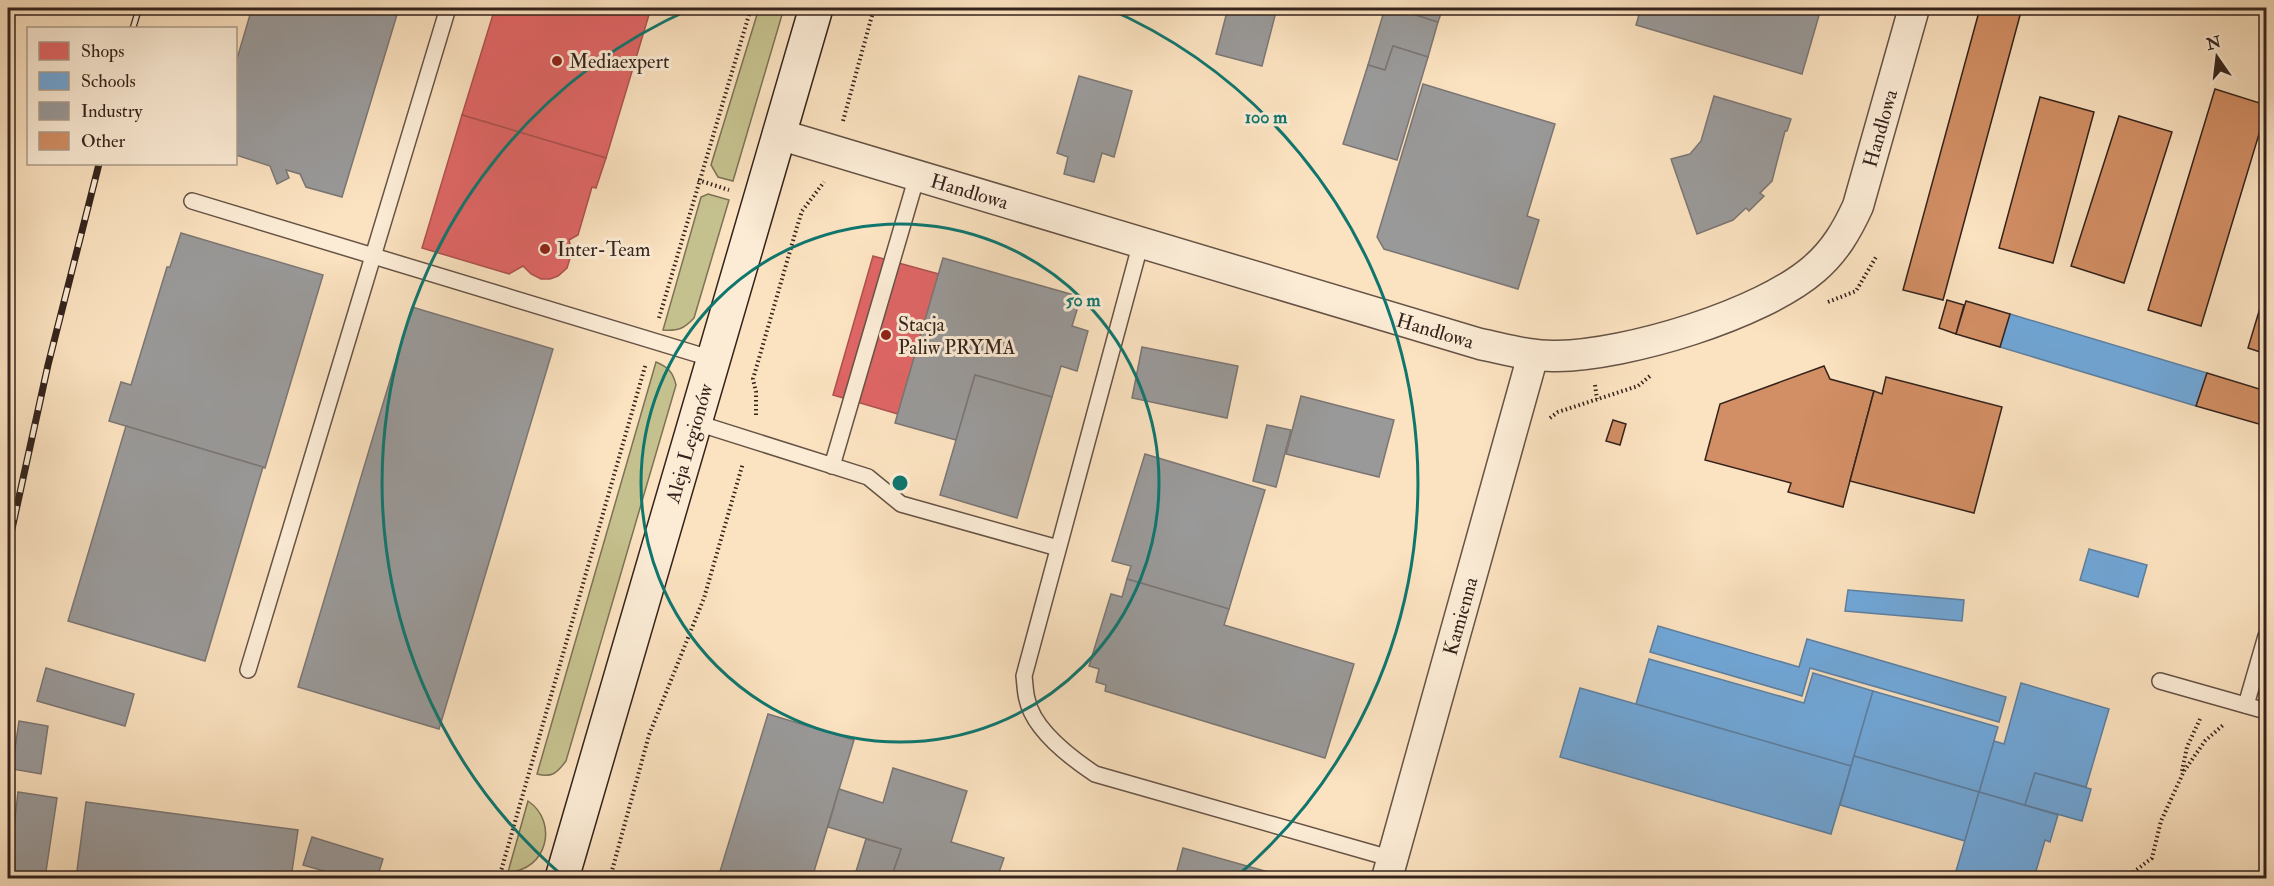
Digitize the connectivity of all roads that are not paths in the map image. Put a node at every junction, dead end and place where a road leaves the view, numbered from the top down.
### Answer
1 (448, 8) edge
2 (816, 8) edge
3 (1914, 8) edge
4 (778, 134) junction
5 (917, 176) junction
6 (192, 201) dead end
7 (1141, 242) junction
8 (373, 256) junction
9 (1533, 355) junction
10 (713, 359) junction
11 (694, 422) junction
12 (832, 466) junction
13 (1058, 548) junction
14 (2266, 636) edge
15 (248, 670) dead end
16 (2160, 681) dead end
17 (2246, 705) junction
18 (2266, 711) edge
19 (1390, 869) edge
20 (562, 879) edge

1 - 8 lane
2 - 4 main road, Aleja Legionów
3 - 9 street, Handlowa
4 - 5 street, Handlowa
4 - 10 main road, Aleja Legionów
5 - 7 street, Handlowa
5 - 12 lane
6 - 8 lane
7 - 9 street, Handlowa
7 - 13 lane
8 - 10 lane
8 - 15 lane
9 - 19 street, Kamienna
10 - 11 main road, Aleja Legionów
11 - 12 lane
11 - 20 main road, Aleja Legionów
12 - 13 lane
13 - 19 lane
14 - 17 lane
16 - 17 lane
17 - 18 lane

